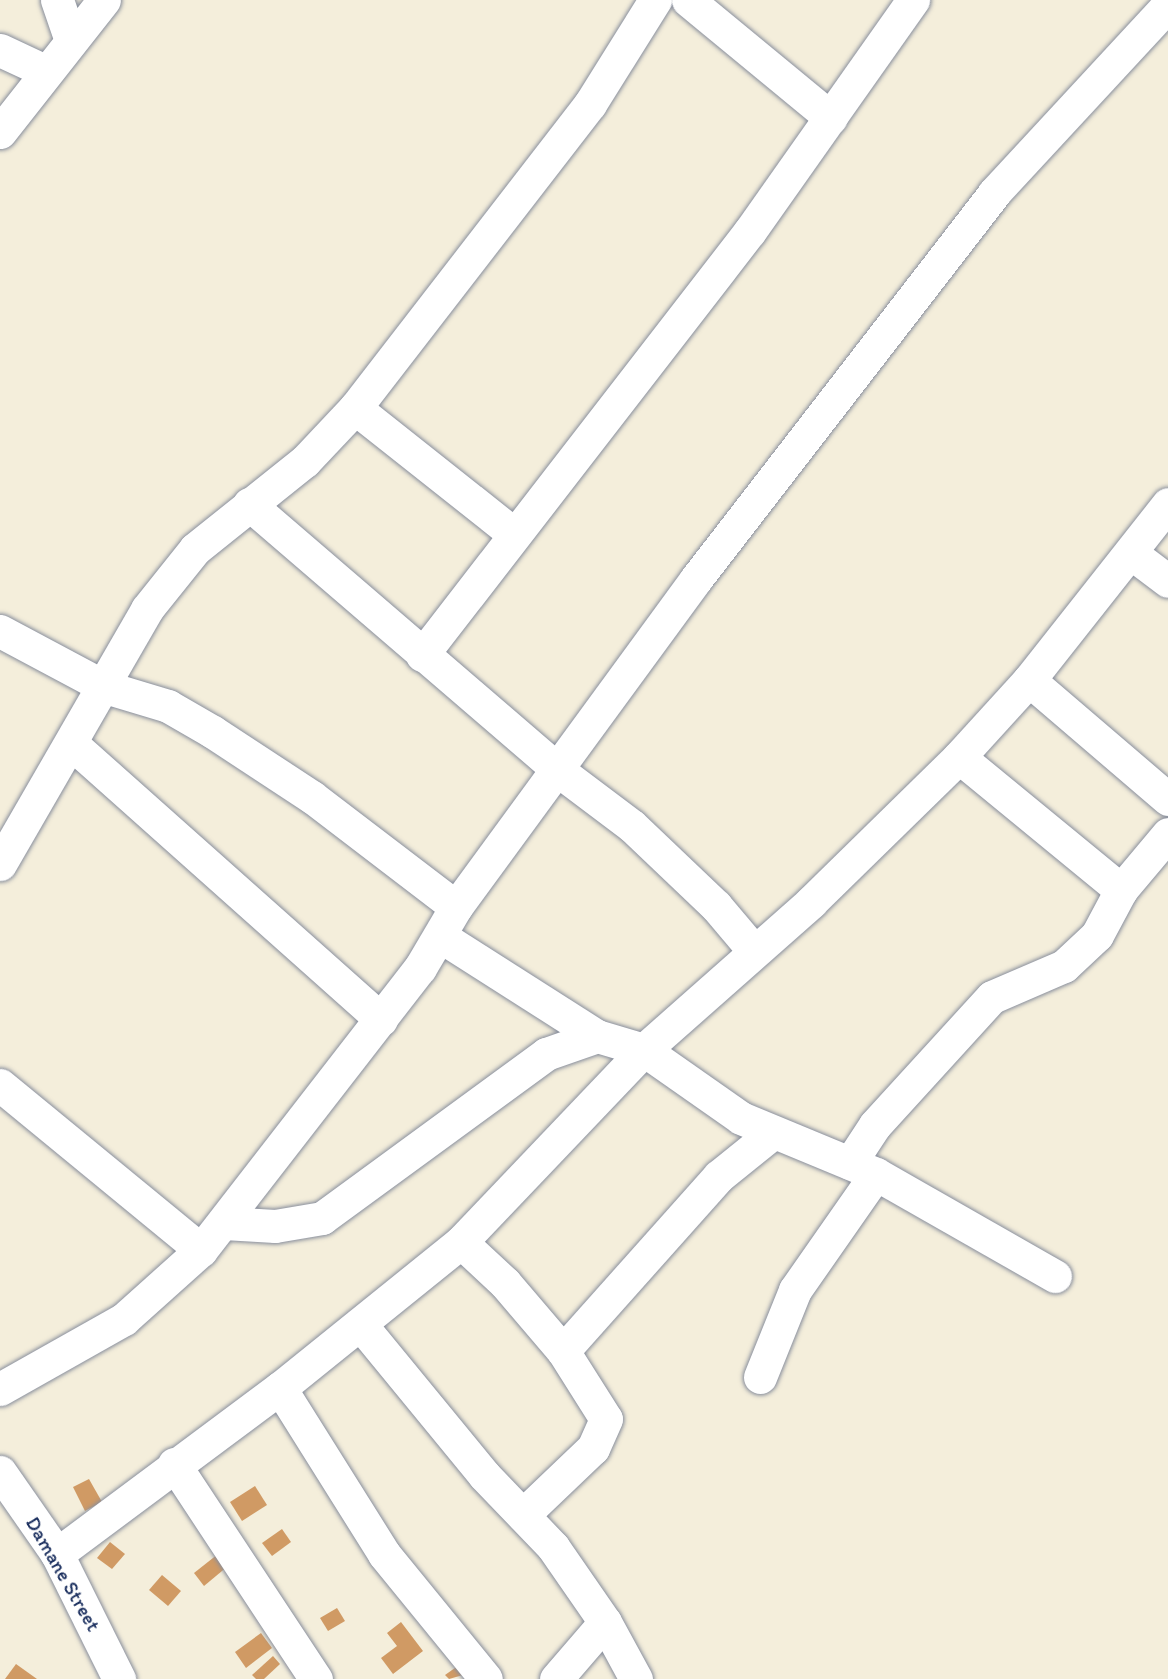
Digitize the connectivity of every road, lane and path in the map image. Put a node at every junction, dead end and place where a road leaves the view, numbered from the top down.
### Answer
1 (57, 0) edge
2 (104, 0) edge
3 (655, 0) edge
4 (688, 0) edge
5 (913, 0) edge
6 (1168, 5) edge
7 (70, 37) junction
8 (0, 50) edge
9 (45, 71) junction
10 (831, 118) junction
11 (0, 132) edge
12 (355, 408) junction
13 (249, 504) junction
14 (1168, 504) edge
15 (514, 534) junction
16 (1131, 553) junction
17 (1168, 581) edge
18 (0, 631) edge
19 (422, 655) junction
20 (1029, 680) junction
21 (105, 687) junction
22 (72, 744) junction
23 (959, 757) junction
24 (559, 771) junction
25 (1168, 799) edge
26 (1168, 834) edge
27 (0, 864) edge
28 (1121, 890) junction
29 (456, 907) junction
30 (440, 936) junction
31 (754, 951) junction
32 (381, 1019) junction
33 (597, 1036) junction
34 (644, 1050) junction
35 (0, 1085) edge
36 (771, 1134) junction
37 (863, 1168) junction
38 (224, 1223) junction
39 (461, 1242) junction
40 (201, 1250) junction
41 (1055, 1276) dead end
42 (361, 1325) junction
43 (563, 1351) junction
44 (760, 1377) dead end
45 (280, 1388) junction
46 (0, 1389) edge
47 (174, 1464) junction
48 (0, 1472) edge
49 (523, 1515) junction
50 (57, 1554) junction
51 (605, 1622) junction
52 (120, 1679) edge
53 (316, 1679) edge
54 (486, 1679) edge
55 (556, 1679) edge
56 (636, 1679) edge

1 - 7 street
2 - 7 street
3 - 12 street
4 - 10 street
5 - 10 street
6 - 24 street
7 - 9 street
8 - 9 street
9 - 11 street
10 - 15 street
12 - 13 street
12 - 15 street
13 - 19 street
13 - 21 street
14 - 16 street
15 - 19 street
16 - 17 street
16 - 20 street
18 - 21 street
19 - 24 street
20 - 23 street
20 - 25 street
21 - 22 street
21 - 29 street
22 - 27 street
22 - 32 street
23 - 28 street
23 - 31 street
24 - 29 street
24 - 31 street
26 - 28 street
28 - 37 street
29 - 30 street
30 - 32 street
30 - 33 street
31 - 34 street
32 - 38 street
33 - 34 street
33 - 38 street
34 - 36 street
34 - 39 street
35 - 40 street
36 - 37 street
36 - 43 street
37 - 41 street
37 - 44 street
38 - 40 street
39 - 42 street
39 - 43 street
40 - 46 street
42 - 45 street
42 - 49 street
43 - 49 street
45 - 47 street
45 - 54 street
47 - 50 street
47 - 53 street
48 - 50 street, Damane Street
49 - 51 street
50 - 52 street, Damane Street
51 - 55 street
51 - 56 street

